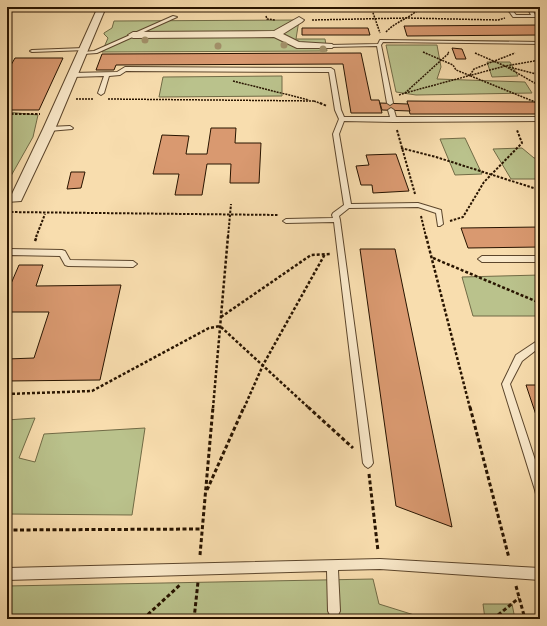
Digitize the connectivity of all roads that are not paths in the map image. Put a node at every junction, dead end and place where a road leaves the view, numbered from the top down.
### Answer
1 (102, 7) edge
2 (508, 7) edge
3 (529, 7) edge
4 (175, 16) dead end
5 (534, 16) junction
6 (540, 16) edge
7 (299, 20) road end
8 (270, 31) junction
9 (133, 35) junction
10 (537, 43) edge
11 (379, 45) junction
12 (329, 46) joint
13 (32, 51) dead end
14 (83, 51) junction
15 (107, 74) junction
16 (72, 75) junction
17 (101, 93) dead end
18 (390, 103) dead end
19 (391, 110) dead end
20 (342, 119) junction
21 (540, 119) edge
22 (394, 120) junction
23 (70, 128) dead end
24 (49, 129) junction
25 (7, 198) edge
26 (348, 206) junction
27 (284, 218) road end
28 (337, 220) junction
29 (440, 224) road end
30 (7, 254) edge
31 (540, 258) edge
32 (482, 259) dead end
33 (132, 264) dead end
34 (540, 342) edge
35 (368, 462) road end
36 (540, 490) edge
37 (332, 565) junction
38 (7, 574) edge
39 (540, 574) edge
40 (334, 611) dead end

1 - 14 street
2 - 5 lane
3 - 5 lane
4 - 9 lane
5 - 6 lane
7 - 8 street
8 - 9 street
8 - 12 street
9 - 14 lane
10 - 11 lane
11 - 12 lane
11 - 18 lane
13 - 14 lane
14 - 16 street
15 - 16 lane
15 - 17 lane
15 - 20 lane
16 - 24 street
19 - 22 lane
20 - 22 lane
20 - 26 lane
21 - 22 lane
23 - 24 lane
24 - 25 street
26 - 28 lane
26 - 29 lane
27 - 28 lane
28 - 35 lane
30 - 33 lane
31 - 32 lane
34 - 36 lane
37 - 38 lane
37 - 39 lane
37 - 40 lane

